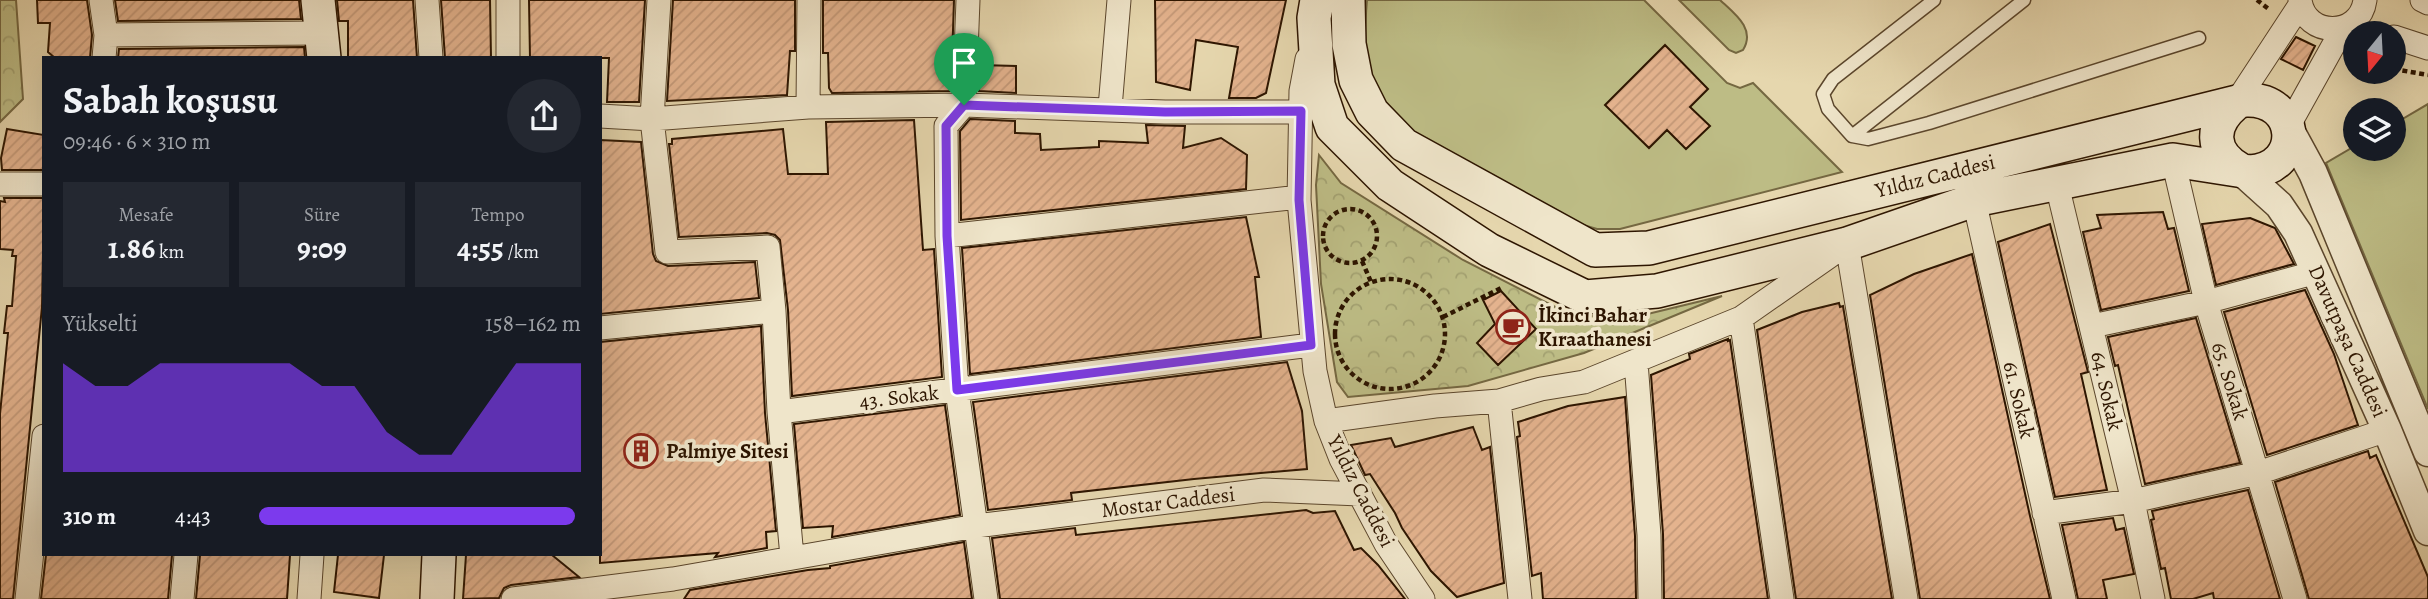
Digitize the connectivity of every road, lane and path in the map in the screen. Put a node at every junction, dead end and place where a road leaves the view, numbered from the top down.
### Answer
1 (101, 0) edge
2 (318, 0) edge
3 (427, 0) edge
4 (508, 0) edge
5 (659, 0) edge
6 (809, 0) edge
7 (968, 0) edge
8 (1119, 0) edge
9 (1348, 0) edge
10 (1934, 0) edge
11 (2024, 0) edge
12 (2365, 0) edge
13 (2422, 0) edge
14 (2300, 2) edge
15 (2428, 3) edge
16 (1316, 9) edge
17 (2353, 21) edge
18 (2343, 26) edge
19 (2343, 34) edge
20 (2199, 38) dead end
21 (2406, 41) edge
22 (323, 45) edge
23 (105, 46) edge
24 (2428, 48) edge
25 (431, 56) edge
26 (508, 56) edge
27 (2406, 71) edge
28 (2428, 75) edge
29 (2235, 104) junction
30 (964, 105) junction
31 (808, 107) junction
32 (1110, 108) junction
33 (1301, 111) junction
34 (602, 116) edge
35 (652, 119) junction
36 (2288, 127) junction
37 (1852, 136) junction
38 (2174, 160) junction
39 (2239, 169) junction
40 (0, 184) edge
41 (42, 184) edge
42 (2057, 185) junction
43 (1299, 197) junction
44 (1974, 200) junction
45 (947, 236) junction
46 (1847, 244) junction
47 (1362, 261) junction
48 (1516, 263) junction
49 (2317, 272) junction
50 (1371, 282) junction
51 (2206, 302) junction
52 (774, 312) junction
53 (1443, 317) junction
54 (1741, 318) junction
55 (2092, 326) junction
56 (602, 328) edge
57 (1311, 345) junction
58 (1636, 362) junction
59 (957, 390) junction
60 (1499, 401) junction
61 (779, 412) junction
62 (1326, 421) junction
63 (2387, 429) junction
64 (2428, 452) edge
65 (42, 455) edge
66 (2258, 473) junction
67 (1360, 494) junction
68 (2133, 501) junction
69 (2044, 513) junction
70 (976, 526) junction
71 (2428, 531) edge
72 (186, 556) edge
73 (312, 556) edge
74 (439, 556) edge
75 (792, 557) junction
76 (673, 589) edge
77 (27, 599) edge
78 (182, 599) edge
79 (309, 599) edge
80 (437, 599) edge
81 (513, 599) edge
82 (986, 599) edge
83 (1423, 599) edge
84 (1520, 599) edge
85 (1650, 599) edge
86 (1782, 599) edge
87 (1906, 599) edge
88 (2064, 599) edge
89 (2153, 599) edge
90 (2295, 599) edge

1 - 23 street
2 - 22 main road
3 - 25 street
4 - 26 street
5 - 35 street
6 - 31 street
7 - 30 street
8 - 32 street
9 - 29 main road, Yıldız Caddesi
10 - 37 lane
11 - 37 lane
12 - 17 street
13 - 15 street
14 - 18 street
14 - 29 street
16 - 33 street, Yıldız Caddesi
16 - 48 main road
19 - 36 street
20 - 37 lane
21 - 24 street
22 - 23 street
27 - 28 path
29 - 36 main road, Yıldız Caddesi
29 - 39 main road
30 - 31 street
30 - 32 street
30 - 45 street
31 - 35 street
32 - 33 street
33 - 43 street, Yıldız Caddesi
34 - 35 street
35 - 52 street
36 - 39 main road
36 - 64 street, Yıldız Caddesi
38 - 39 main road
38 - 42 main road
38 - 51 street, 65. Sokak
39 - 49 street, Davutpaşa Caddesi
40 - 41 street
42 - 44 main road
42 - 55 street, 64. Sokak
43 - 45 street
43 - 57 street, Yıldız Caddesi
44 - 46 main road
44 - 69 street, 61. Sokak
45 - 59 street
46 - 48 main road
46 - 54 street
46 - 87 street
47 - 47 path
47 - 50 path
48 - 53 path
49 - 51 street
49 - 63 street, Davutpaşa Caddesi
50 - 53 path
50 - 53 path
51 - 55 street
51 - 66 street, 65. Sokak
52 - 56 street
52 - 61 street
54 - 58 street
54 - 86 street
55 - 68 street, 64. Sokak
57 - 59 street, 43. Sokak
57 - 62 street, Yıldız Caddesi
58 - 60 street
58 - 85 street
59 - 61 street, 43. Sokak
59 - 70 street
60 - 62 street
60 - 84 street
61 - 75 street
62 - 67 street, Yıldız Caddesi
63 - 66 street
63 - 71 street, Davutpaşa Caddesi
65 - 77 street
66 - 68 street
66 - 90 street, 65. Sokak
67 - 70 street, Mostar Caddesi
67 - 83 street, Yıldız Caddesi
68 - 69 street
68 - 89 street, 64. Sokak
69 - 88 street, 61. Sokak
70 - 75 street, Mostar Caddesi
70 - 82 street
72 - 78 street
73 - 79 street
74 - 80 main road
75 - 76 street, Mostar Caddesi
76 - 81 street, Mostar Caddesi

